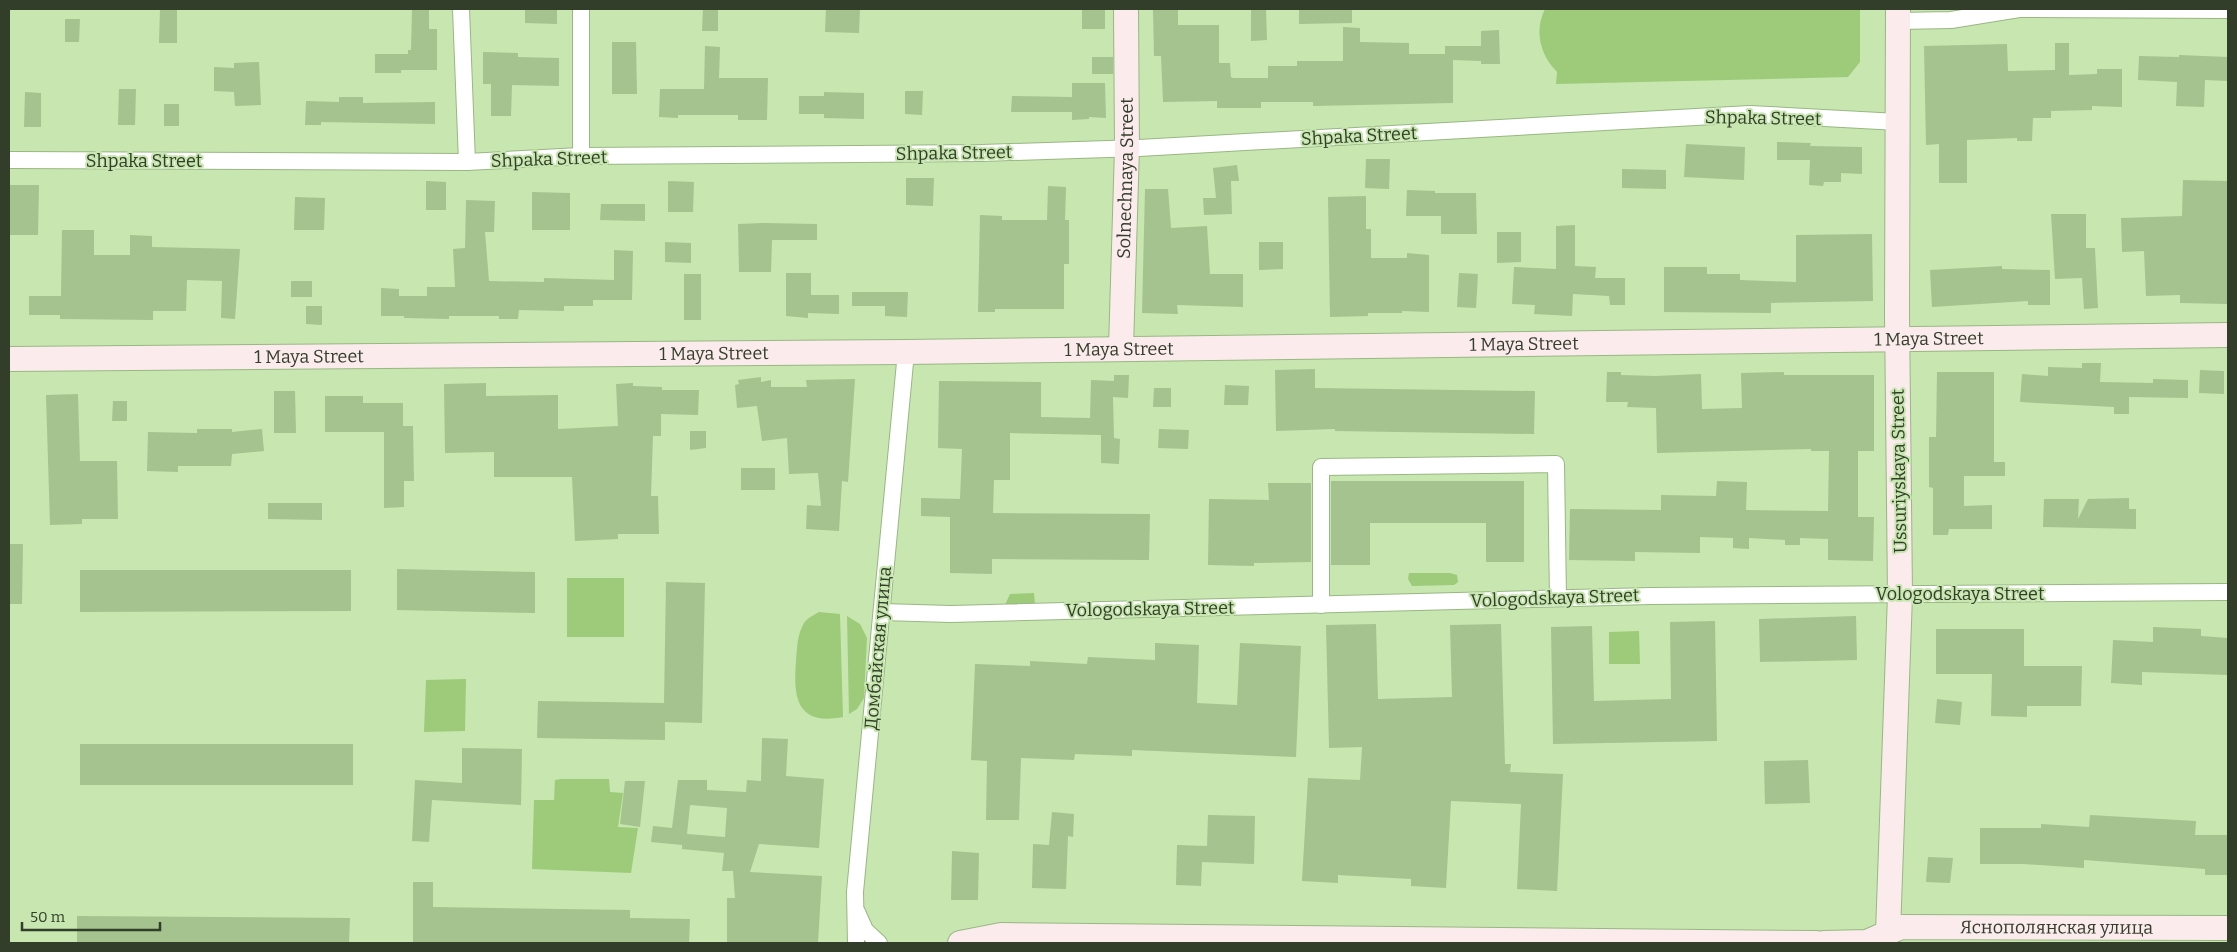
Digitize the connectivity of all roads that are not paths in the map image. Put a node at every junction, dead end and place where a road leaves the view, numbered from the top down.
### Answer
1 (461, 9) edge
2 (581, 9) edge
3 (1126, 9) edge
4 (2228, 10) edge
5 (1898, 15) edge
6 (1898, 122) junction
7 (1128, 148) junction
8 (581, 156) junction
9 (9, 160) edge
10 (467, 162) junction
11 (2228, 335) edge
12 (1898, 338) junction
13 (1121, 348) junction
14 (906, 352) junction
15 (9, 359) edge
16 (2228, 592) edge
17 (1900, 595) junction
18 (1558, 598) junction
19 (1321, 605) junction
20 (882, 612) junction
21 (854, 905) junction
22 (2228, 928) edge
23 (1888, 938) edge
24 (994, 939) edge
25 (1345, 941) edge
26 (856, 943) edge
27 (879, 943) edge
28 (960, 943) edge
29 (1816, 943) edge
30 (1824, 943) edge

1 - 10 street
2 - 8 street
3 - 7 street, Solnechnaya Street
4 - 5 street
5 - 6 street, Ussuriyskaya Street
6 - 7 street, Shpaka Street
6 - 12 street, Ussuriyskaya Street
7 - 8 street, Shpaka Street
7 - 13 street, Solnechnaya Street
8 - 10 street, Shpaka Street
9 - 10 street, Shpaka Street
11 - 12 street, 1 Maya Street
12 - 13 street, 1 Maya Street
12 - 17 street, Ussuriyskaya Street
13 - 14 street, 1 Maya Street
14 - 15 street, 1 Maya Street
14 - 20 street, Домбайская улица
16 - 17 street, Vologodskaya Street
17 - 18 street, Vologodskaya Street
17 - 23 street, Ussuriyskaya Street
18 - 19 street, Vologodskaya Street
18 - 19 street
19 - 20 street, Vologodskaya Street
20 - 21 street, Домбайская улица
21 - 26 street, Домбайская улица
21 - 27 street
22 - 23 street, Яснополянская улица
23 - 30 street, Яснополянская улица
24 - 25 street
24 - 28 street
25 - 29 street

